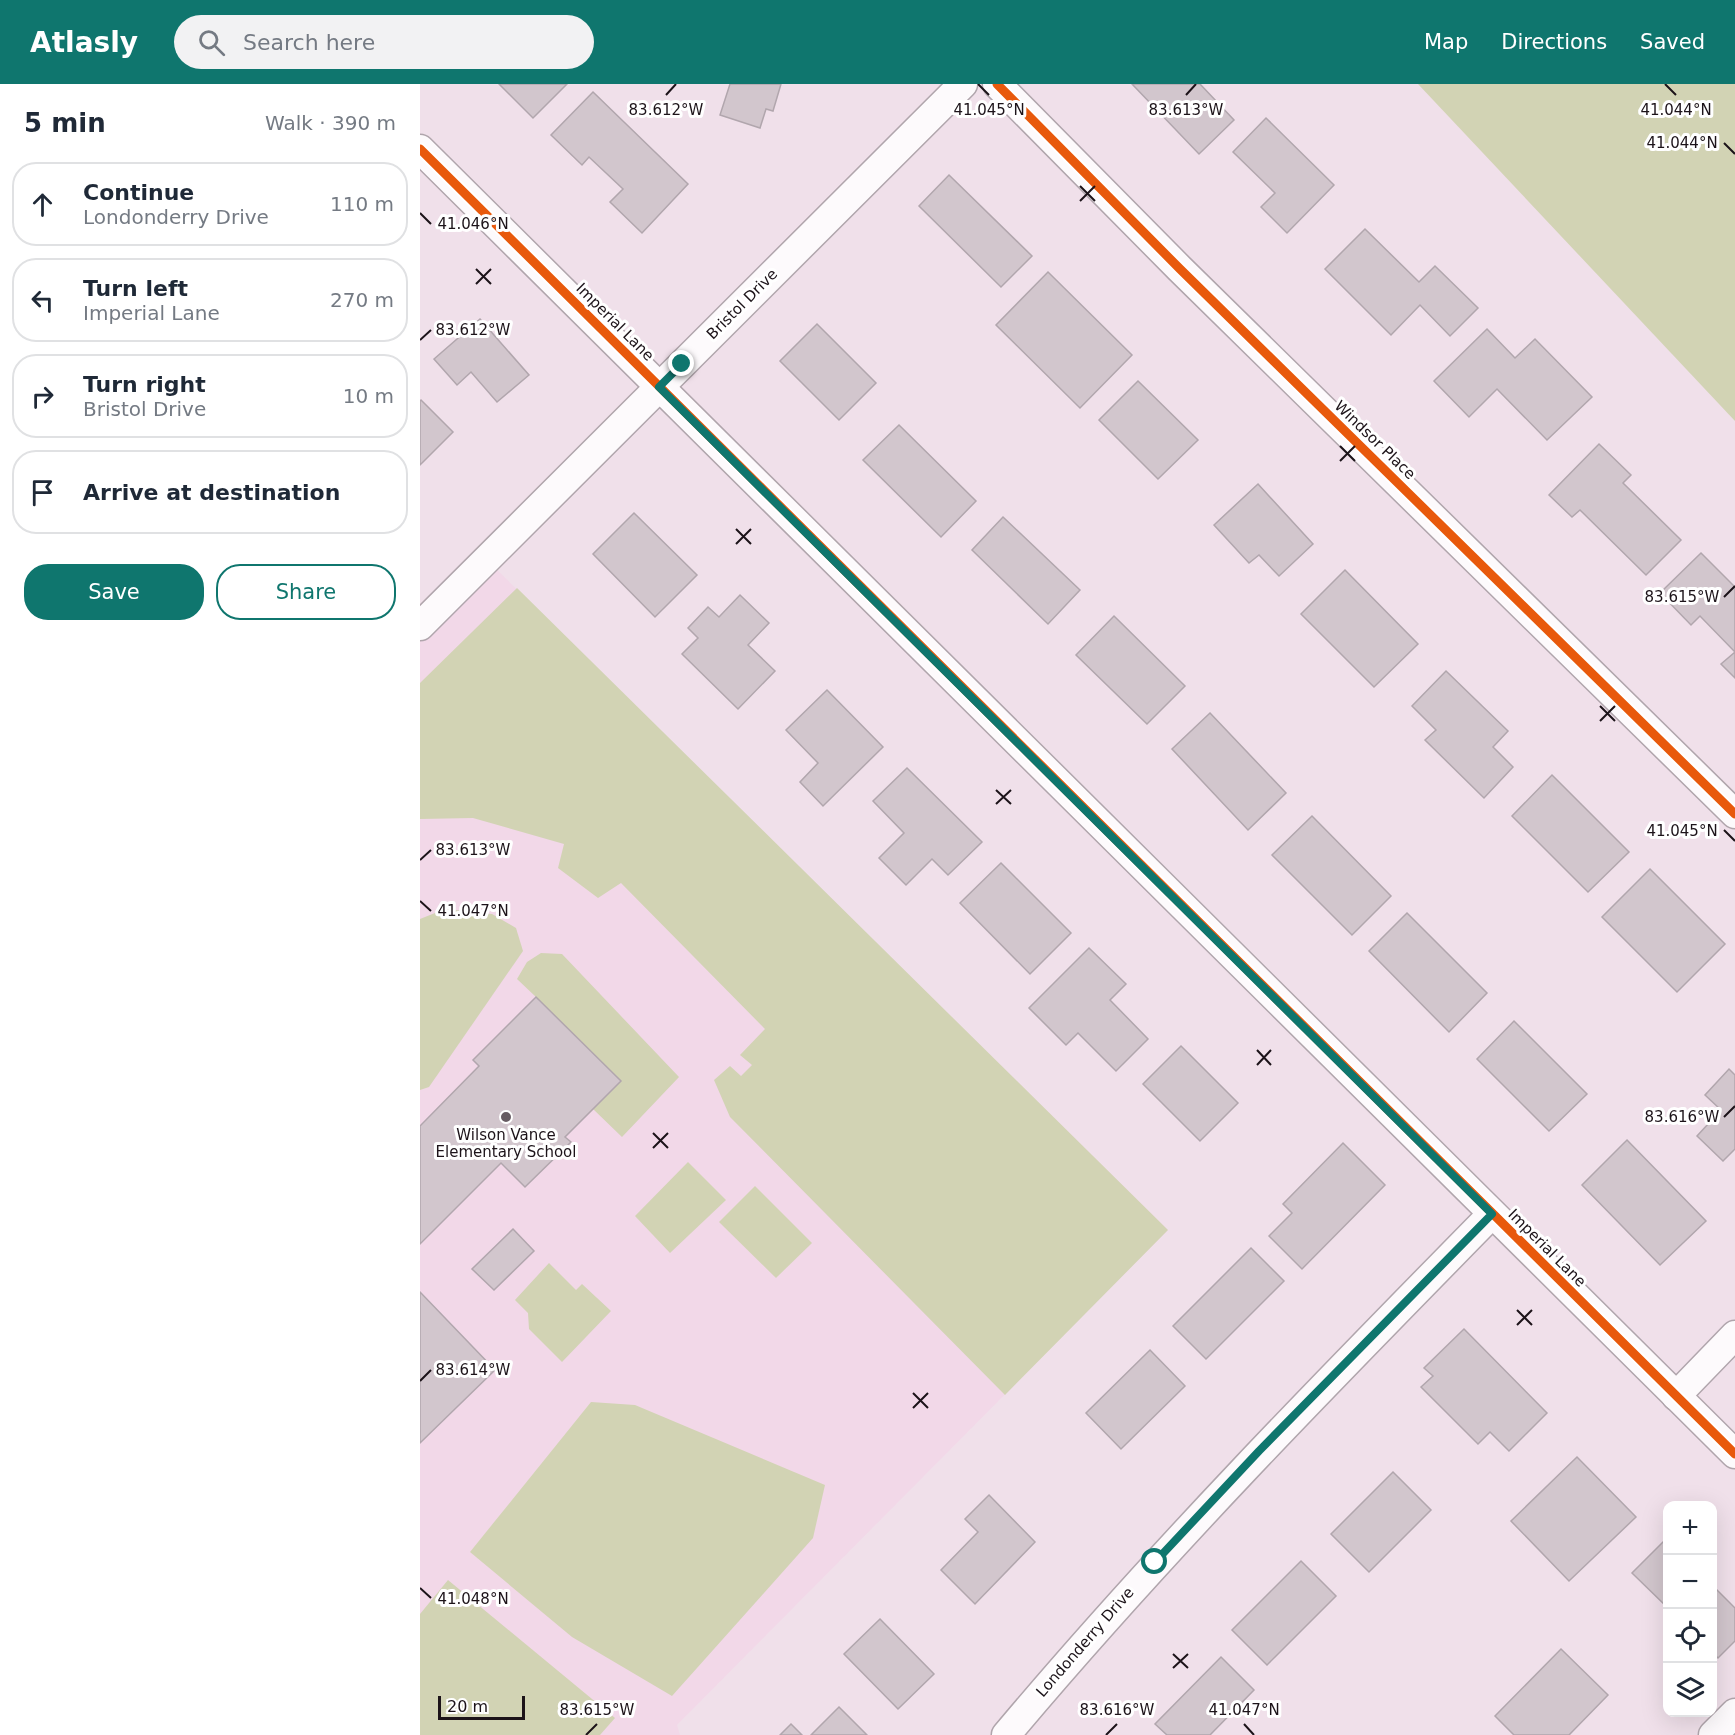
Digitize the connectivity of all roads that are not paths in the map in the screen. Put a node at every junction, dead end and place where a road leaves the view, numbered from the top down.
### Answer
1 (963, 84) edge
2 (997, 84) edge
3 (420, 149) edge
4 (659, 387) junction
5 (420, 626) edge
6 (1735, 814) edge
7 (1492, 1214) junction
8 (1735, 1335) edge
9 (1676, 1396) junction
10 (1735, 1454) edge
11 (1735, 1713) edge
12 (1006, 1735) edge
13 (1713, 1735) edge

1 - 4 street, Bristol Drive
2 - 6 street, Windsor Place
3 - 4 street, Imperial Lane
4 - 5 street, Bristol Drive
4 - 7 street, Imperial Lane
7 - 9 street, Imperial Lane
7 - 12 street, Londonderry Drive
8 - 9 street
9 - 10 street, Imperial Lane
11 - 13 street

